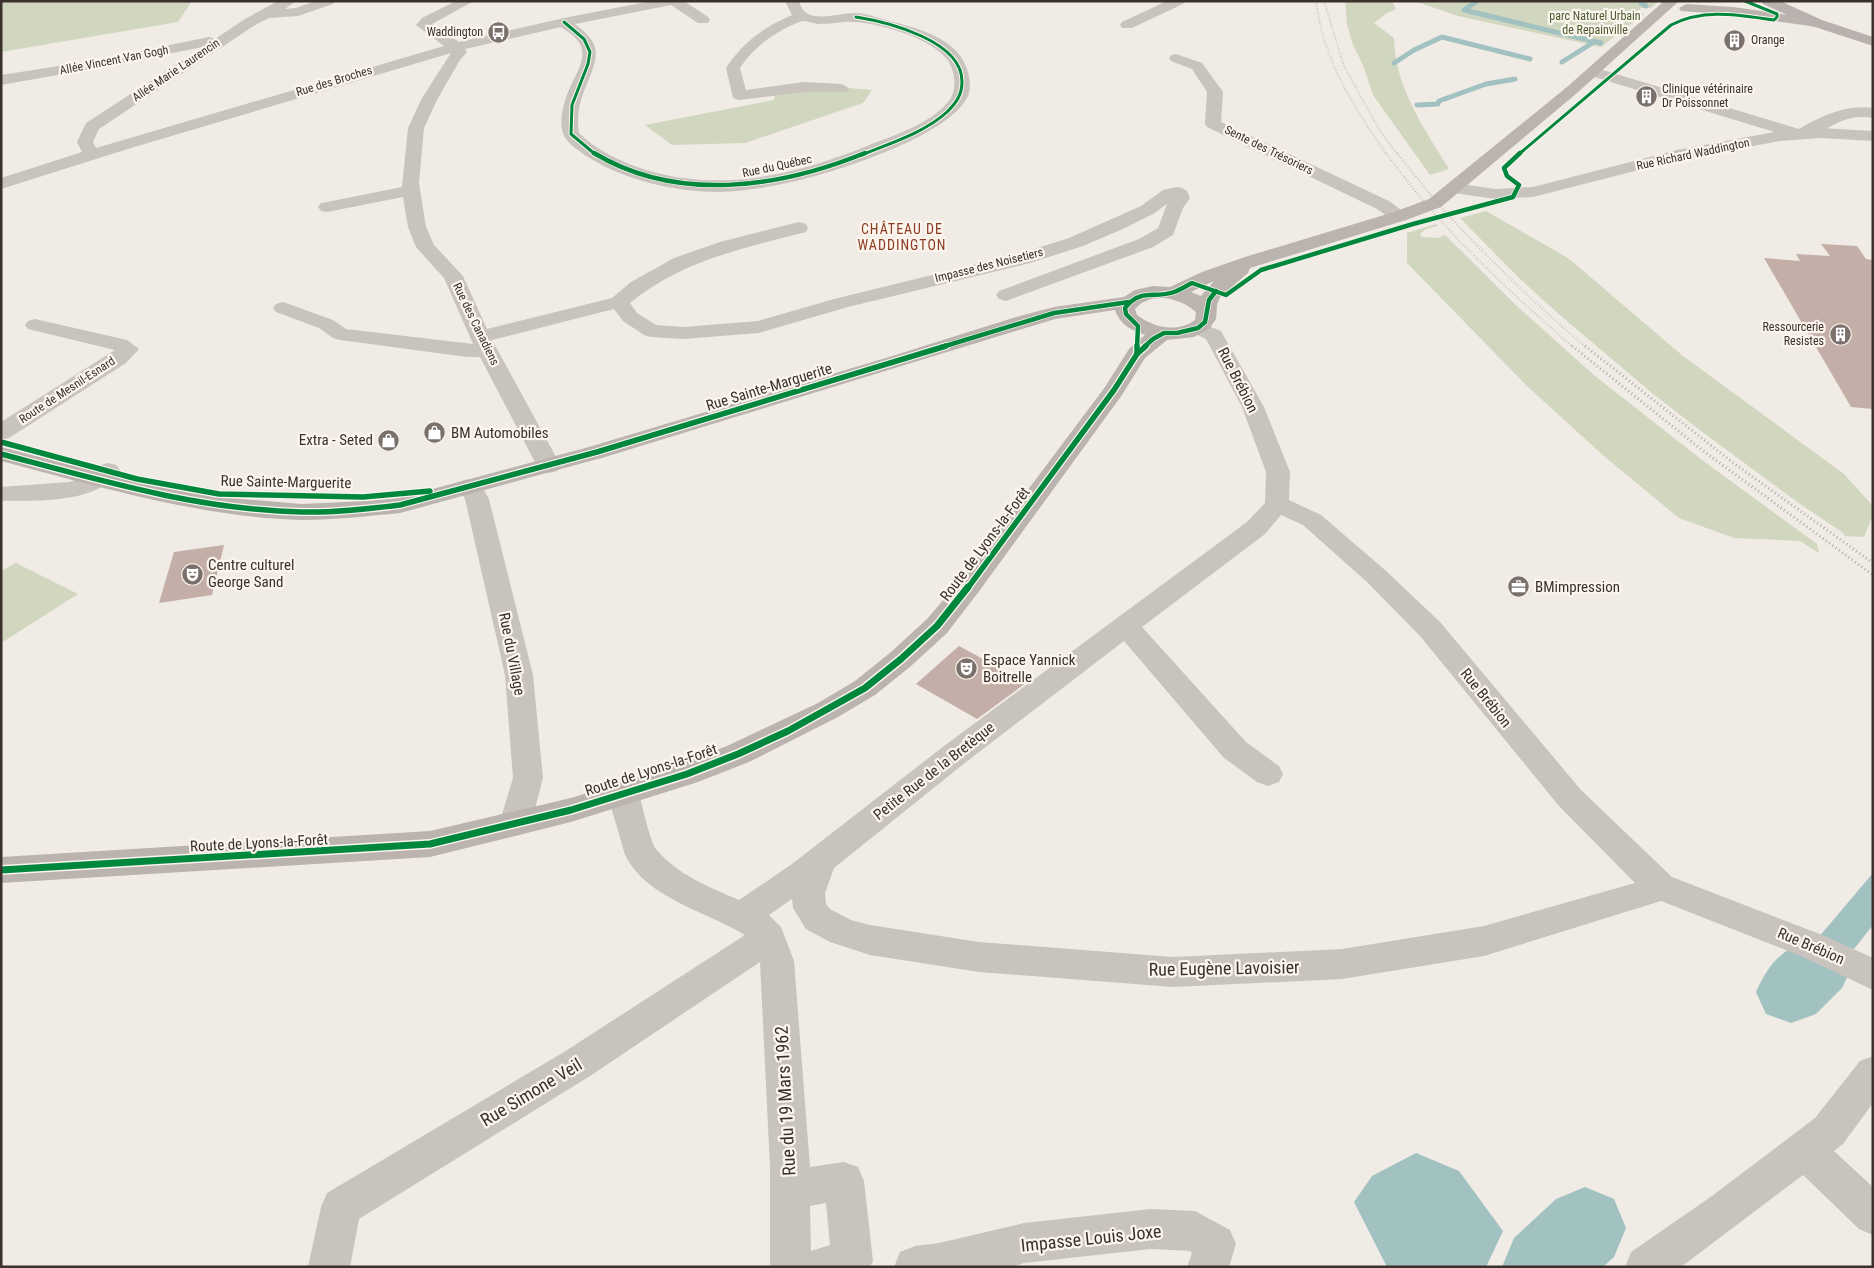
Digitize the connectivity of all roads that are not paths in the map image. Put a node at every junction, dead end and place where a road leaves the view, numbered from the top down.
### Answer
1 (289, 1) edge
2 (328, 1) edge
3 (467, 1) edge
4 (792, 1) edge
5 (865, 1) edge
6 (1178, 1) edge
7 (1672, 1) edge
8 (1730, 1) edge
9 (1768, 1) edge
10 (666, 2) edge
11 (1686, 8) junction
12 (262, 15) junction
13 (802, 16) junction
14 (856, 17) junction
15 (1842, 17) dead end
16 (703, 20) dead end
17 (1652, 21) junction
18 (564, 22) junction
19 (1817, 23) junction
20 (1127, 25) dead end
21 (1873, 31) edge
22 (226, 37) junction
23 (1873, 42) edge
24 (456, 47) junction
25 (1176, 58) dead end
26 (1593, 72) junction
27 (1, 80) edge
28 (840, 89) dead end
29 (1870, 109) edge
30 (1800, 134) junction
31 (1873, 136) edge
32 (93, 154) junction
33 (1460, 183) junction
34 (1, 184) edge
35 (412, 190) junction
36 (327, 207) dead end
37 (1400, 216) junction
38 (800, 228) dead end
39 (1252, 261) junction
40 (1172, 293) junction
41 (1006, 295) dead end
42 (618, 302) junction
43 (283, 308) dead end
44 (1202, 319) junction
45 (1132, 324) junction
46 (35, 325) dead end
47 (484, 343) junction
48 (1, 433) edge
49 (1, 442) edge
50 (1, 454) edge
51 (549, 466) junction
52 (102, 473) junction
53 (470, 486) junction
54 (1, 494) edge
55 (1277, 504) junction
56 (1126, 626) junction
57 (1268, 774) dead end
58 (623, 793) junction
59 (515, 824) junction
60 (821, 859) junction
61 (1, 870) edge
62 (1660, 887) junction
63 (756, 927) junction
64 (1859, 968) edge
65 (1873, 1073) edge
66 (1804, 1149) junction
67 (790, 1190) junction
68 (1873, 1215) edge
69 (845, 1265) edge
70 (931, 1266) edge
71 (329, 1267) edge
72 (791, 1267) edge
73 (1208, 1267) edge
74 (1646, 1267) edge

1 - 12 street, Allée Marie Laurencin
2 - 12 street
3 - 24 street
4 - 13 street
5 - 14 street
6 - 20 street
7 - 17 main road
8 - 11 main road
9 - 19 main road
10 - 16 street
10 - 18 street, Rue des Broches
11 - 17 main road
11 - 19 main road
12 - 22 street, Allée Marie Laurencin
13 - 14 street, Rue du Québec
13 - 28 street
14 - 18 street, Rue du Québec
15 - 21 main road
17 - 26 main road
18 - 24 street, Rue des Broches
19 - 23 main road
22 - 27 street, Allée Vincent Van Gogh
22 - 32 street, Allée Marie Laurencin
24 - 32 street, Rue des Broches
24 - 35 street, Rue des Canadiens
25 - 37 street, Sente des Trésoriers
26 - 30 street
26 - 33 main road
29 - 30 street
30 - 31 street, Rue Richard Waddington
30 - 33 street, Rue Richard Waddington
32 - 34 street, Rue des Broches
33 - 37 main road
35 - 36 street
35 - 47 street, Rue des Canadiens
37 - 39 main road
38 - 42 street
39 - 40 main road
39 - 44 main road
40 - 44 main road
40 - 45 main road
41 - 42 street, Impasse des Noisetiers
42 - 47 street
43 - 47 street
44 - 45 main road, Route de Lyons-la-Forêt
44 - 55 street, Rue Brébion
45 - 51 main road, Rue Sainte-Marguerite
45 - 58 main road, Route de Lyons-la-Forêt
46 - 48 street, Route de Mesnil-Esnard
47 - 51 street, Rue des Canadiens
49 - 52 main road, Route de Mesnil-Esnard
50 - 52 main road
51 - 53 main road, Rue Sainte-Marguerite
52 - 53 main road, Rue Sainte-Marguerite
52 - 54 street
53 - 59 street, Rue du Village
55 - 56 street, Petite Rue de la Bretèque
55 - 62 street, Rue Brébion
56 - 57 street
56 - 60 street, Petite Rue de la Bretèque
58 - 59 main road, Route de Lyons-la-Forêt
58 - 63 street
59 - 61 main road, Route de Lyons-la-Forêt
60 - 62 street, Rue Eugène Lavoisier
60 - 63 street, Petite Rue de la Bretèque
62 - 64 street, Rue Brébion
63 - 67 street, Rue du 19 Mars 1962
63 - 71 street, Rue Simone Veil
65 - 66 street
66 - 68 street
66 - 74 street
67 - 69 street
67 - 72 street, Rue du 19 Mars 1962
70 - 73 street, Impasse Louis Joxe

